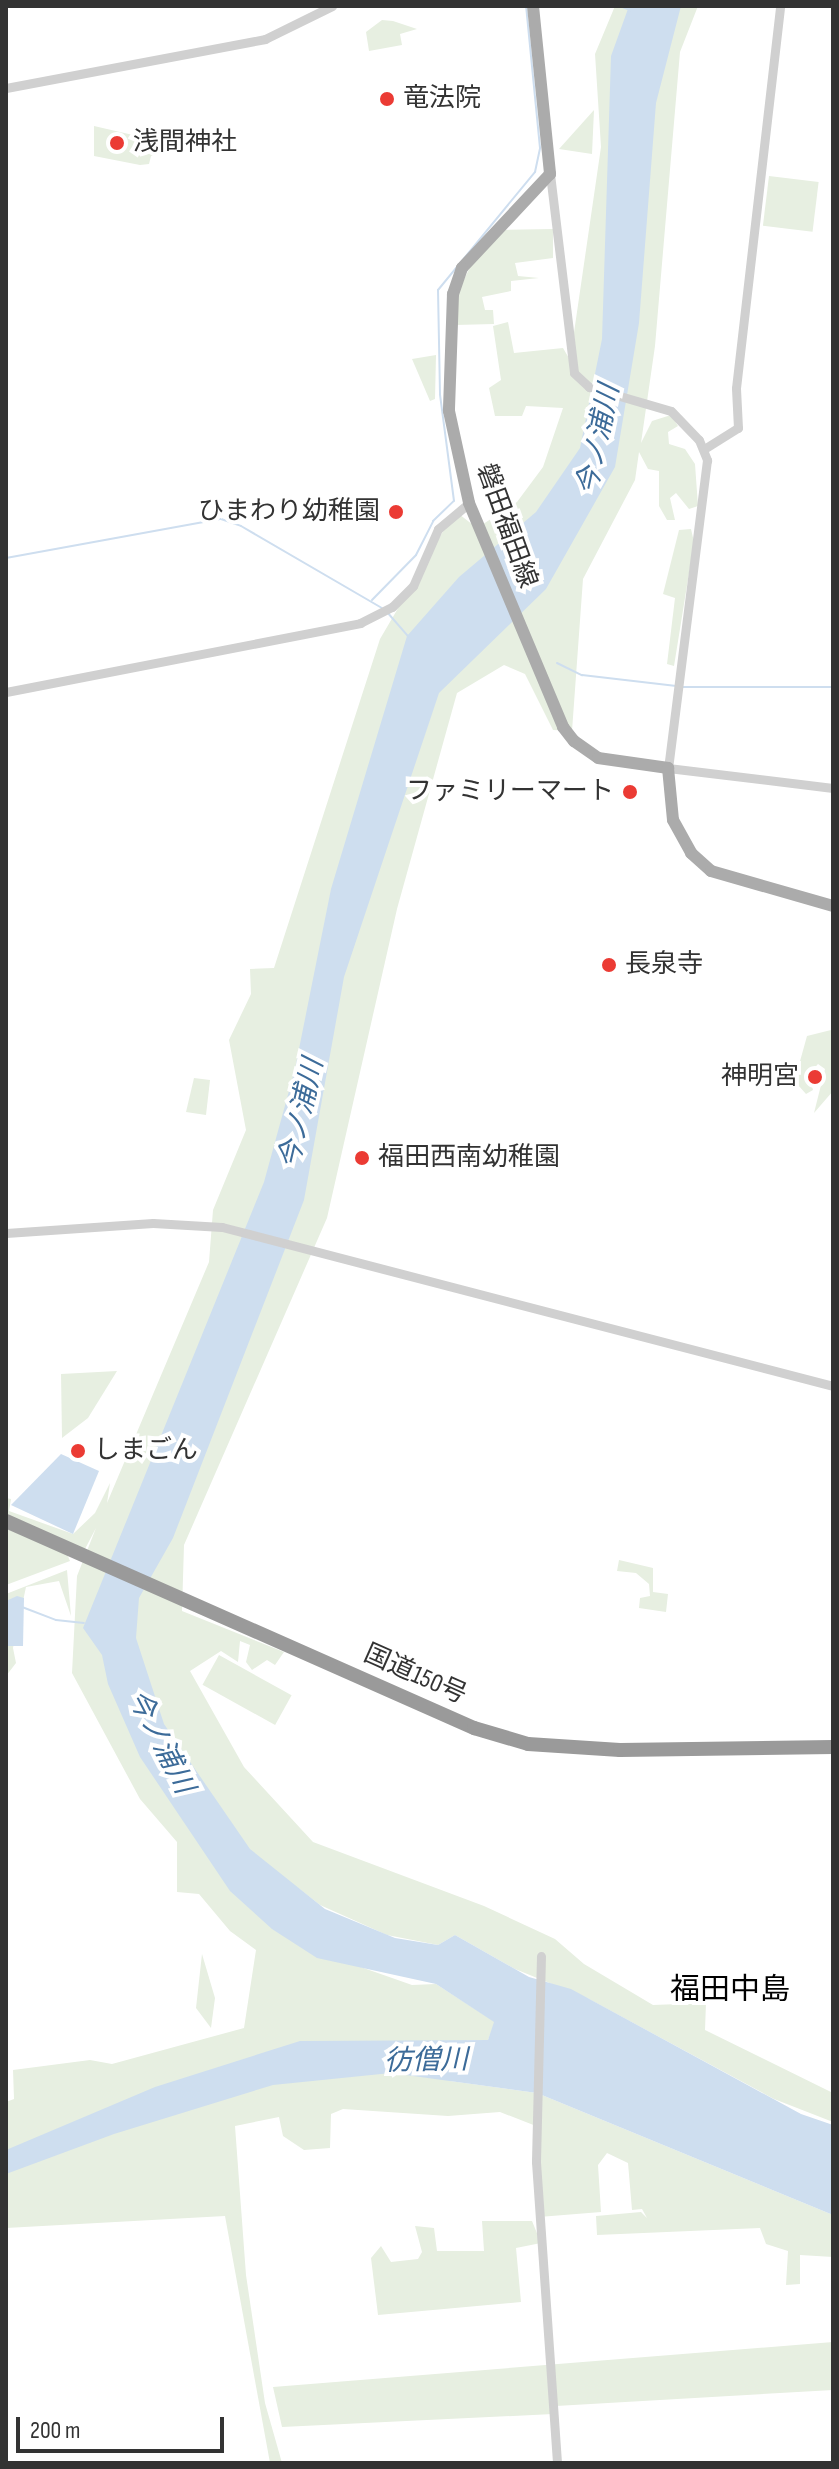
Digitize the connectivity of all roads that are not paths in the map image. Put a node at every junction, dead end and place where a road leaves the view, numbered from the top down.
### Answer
1 (332, 6) edge
2 (533, 6) edge
3 (780, 6) edge
4 (6, 88) edge
5 (550, 174) junction
6 (704, 449) junction
7 (469, 503) junction
8 (6, 692) edge
9 (668, 768) junction
10 (833, 788) edge
11 (833, 906) edge
12 (6, 1233) edge
13 (833, 1386) edge
14 (6, 1521) edge
15 (833, 1747) edge
16 (541, 1956) dead end
17 (557, 2463) edge

1 - 4 street
2 - 5 main road
3 - 6 street
5 - 6 street
5 - 7 main road, 磐田福田線
6 - 9 street
7 - 8 street
7 - 9 main road, 磐田福田線
9 - 10 street
9 - 11 main road
12 - 13 street
14 - 15 highway, 国道150号
16 - 17 street

